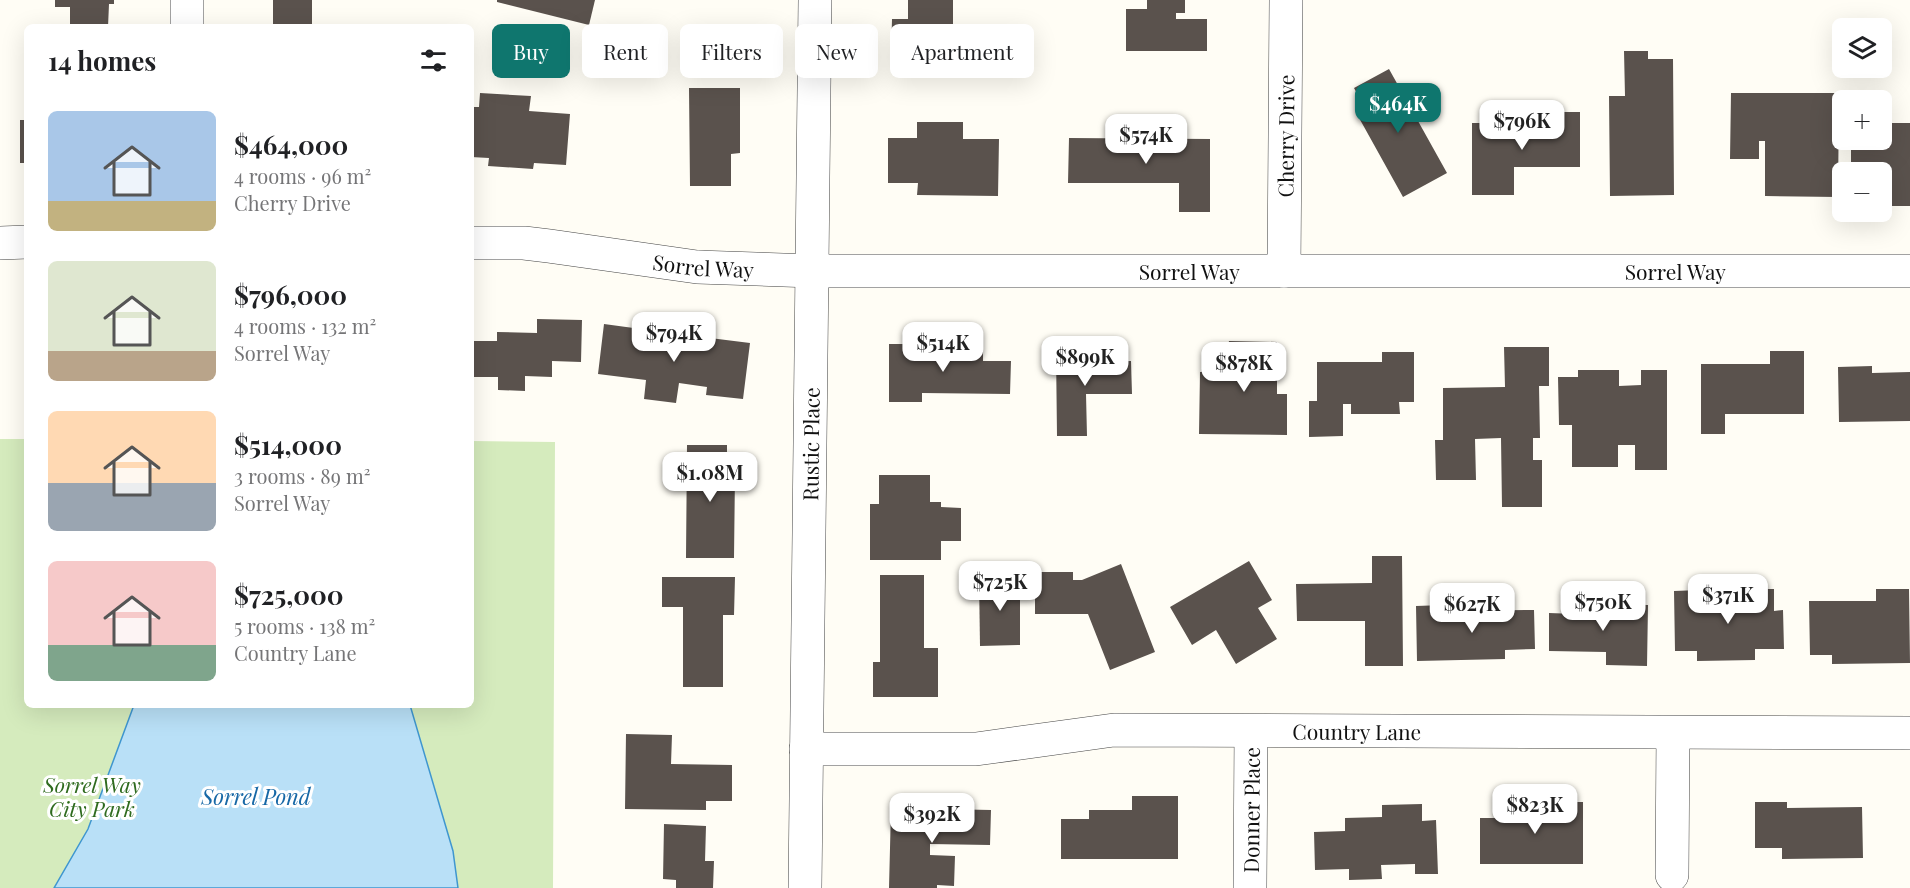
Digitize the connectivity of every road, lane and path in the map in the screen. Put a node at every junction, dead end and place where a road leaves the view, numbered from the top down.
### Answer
1 (187, 0) edge
2 (815, 0) edge
3 (1286, 0) edge
4 (186, 24) edge
5 (24, 242) edge
6 (0, 243) edge
7 (474, 243) edge
8 (812, 271) junction
9 (1284, 271) junction
10 (1910, 271) edge
11 (1251, 731) junction
12 (1673, 733) junction
13 (1910, 733) edge
14 (806, 749) junction
15 (1672, 875) dead end
16 (805, 888) edge
17 (1250, 888) edge

1 - 4 street
2 - 8 street, Rustic Place
3 - 9 street, Cherry Drive
5 - 6 street
7 - 8 street, Sorrel Way
8 - 9 street, Sorrel Way
8 - 14 street, Rustic Place
9 - 10 street, Sorrel Way
11 - 12 street, Country Lane
11 - 14 street, Country Lane
11 - 17 street, Donner Place
12 - 13 street, Country Lane
12 - 15 street
14 - 16 street, Rustic Place

